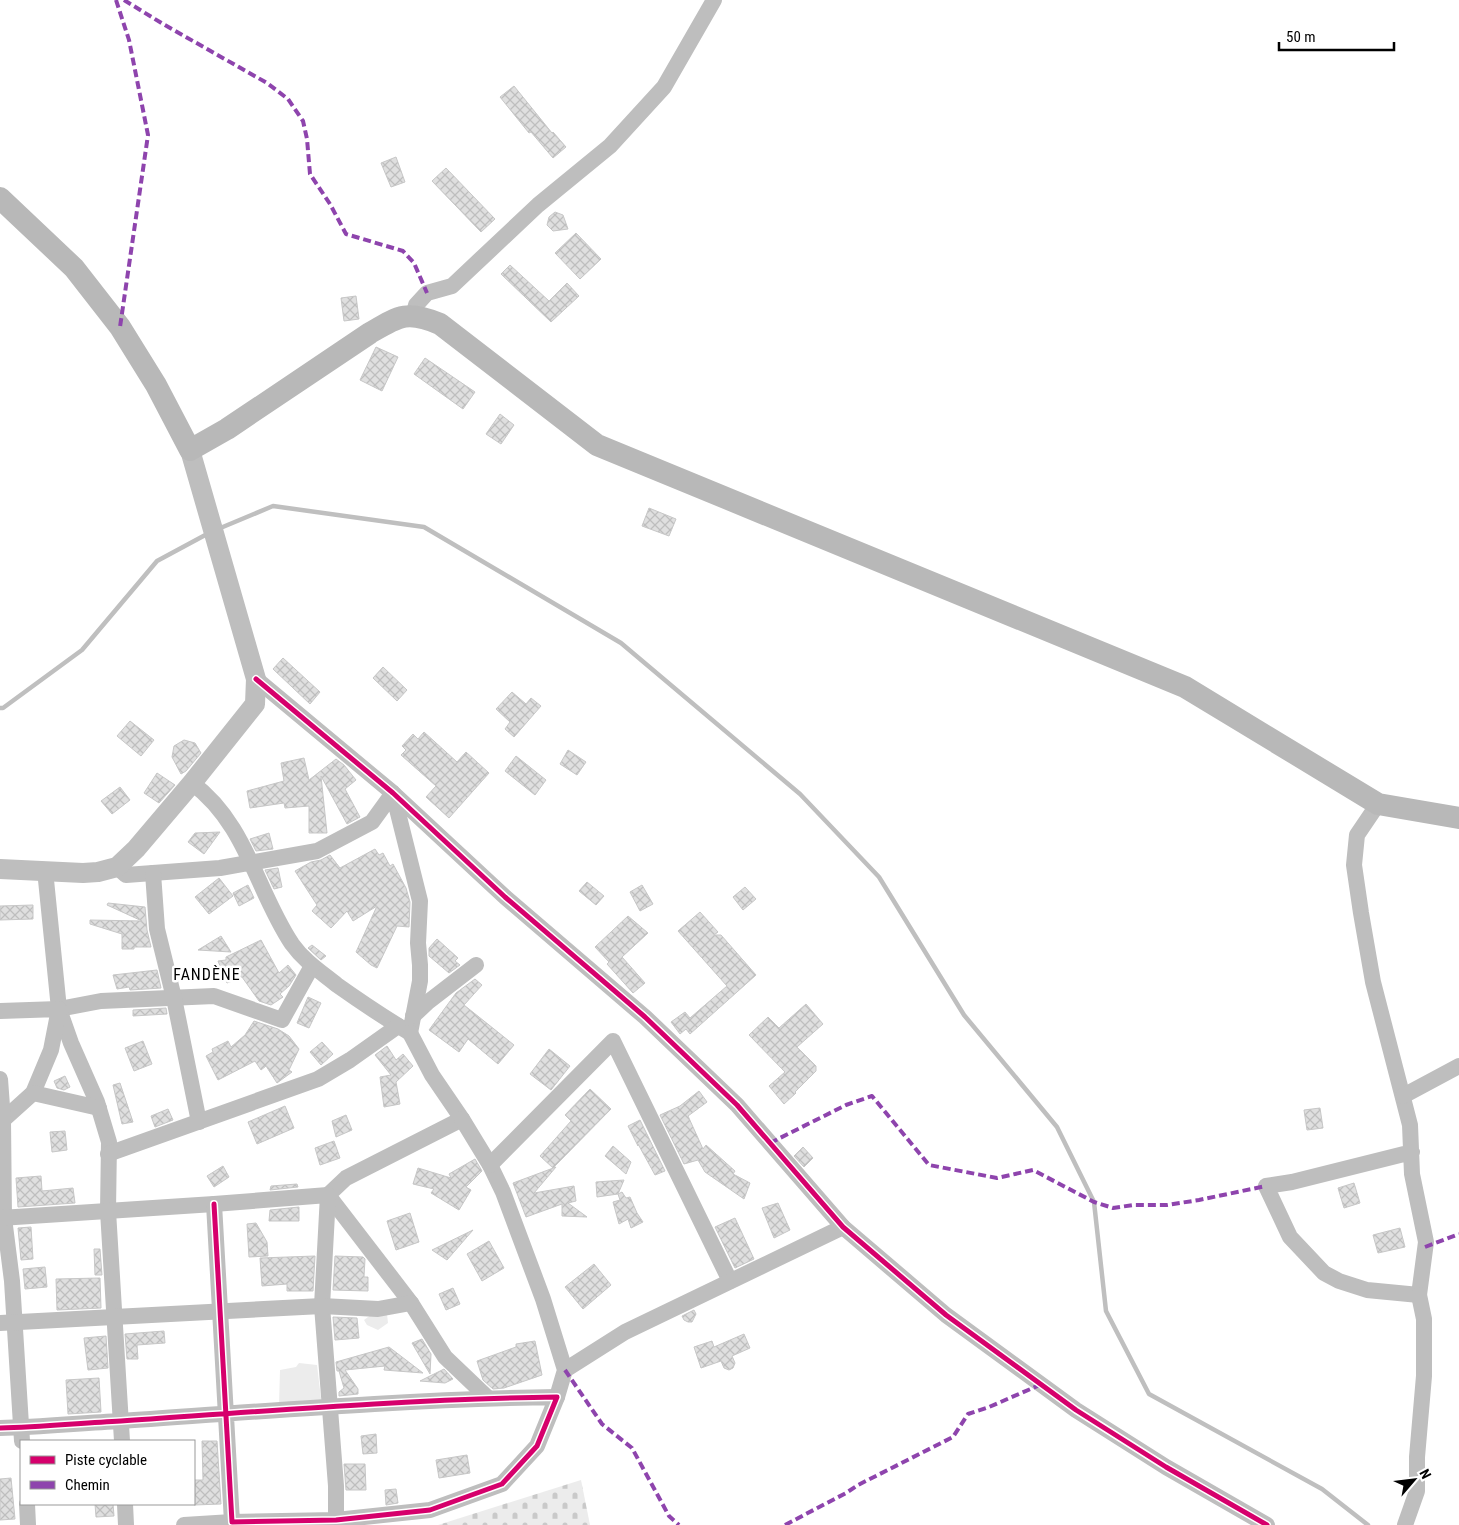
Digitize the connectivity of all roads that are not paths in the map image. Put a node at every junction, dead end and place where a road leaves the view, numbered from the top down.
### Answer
1 (714, 0) edge
2 (0, 198) edge
3 (413, 316) junction
4 (190, 450) junction
5 (256, 679) junction
6 (192, 783) junction
7 (393, 793) junction
8 (1378, 804) junction
9 (1459, 818) edge
10 (251, 863) junction
11 (117, 867) junction
12 (0, 869) edge
13 (45, 870) junction
14 (153, 873) junction
15 (476, 965) dead end
16 (312, 966) junction
17 (174, 998) junction
18 (60, 1008) junction
19 (0, 1011) edge
20 (413, 1016) junction
21 (404, 1030) junction
22 (1459, 1066) edge
23 (0, 1079) edge
24 (33, 1093) junction
25 (1403, 1096) junction
26 (99, 1108) junction
27 (2, 1116) edge
28 (462, 1119) junction
29 (199, 1122) junction
30 (1412, 1152) junction
31 (108, 1154) junction
32 (490, 1165) junction
33 (328, 1195) junction
34 (214, 1204) junction
35 (108, 1211) junction
36 (2, 1218) edge
37 (843, 1227) junction
38 (730, 1281) junction
39 (1420, 1295) junction
40 (411, 1303) junction
41 (322, 1306) junction
42 (219, 1311) junction
43 (114, 1317) junction
44 (7, 1323) edge
45 (564, 1370) junction
46 (557, 1397) junction
47 (488, 1398) junction
48 (331, 1408) junction
49 (224, 1414) junction
50 (121, 1421) junction
51 (0, 1428) edge
52 (22, 1434) edge
53 (122, 1440) edge
54 (27, 1505) edge
55 (125, 1505) edge
56 (430, 1510) junction
57 (232, 1522) junction
58 (336, 1522) edge
59 (28, 1525) edge
60 (126, 1525) edge
61 (184, 1525) edge
62 (416, 1525) edge
63 (1267, 1525) edge
64 (1405, 1525) edge

1 - 3 street
2 - 4 main road
3 - 4 main road
3 - 8 main road
4 - 5 street
5 - 6 street
5 - 7 street
6 - 10 street
6 - 11 street
7 - 10 street
7 - 20 street
7 - 37 street
8 - 9 main road
8 - 25 street
10 - 14 street
10 - 16 street
11 - 13 street
11 - 14 street
12 - 13 street
13 - 18 street
14 - 17 street
15 - 20 street
16 - 17 street
16 - 21 street
17 - 18 street
17 - 29 street
18 - 19 street
18 - 24 street
18 - 26 street
20 - 21 street
21 - 28 street
21 - 29 street
22 - 25 street
23 - 27 street
24 - 26 street
24 - 27 street
25 - 30 street
26 - 31 street
27 - 36 street
28 - 32 street
28 - 33 street
29 - 31 street
30 - 39 street
30 - 39 street
31 - 35 street
32 - 38 street
32 - 45 street
33 - 34 street
33 - 40 street
33 - 41 street
34 - 35 street
34 - 42 street
35 - 36 street
35 - 43 street
36 - 44 street
37 - 38 street
37 - 63 street
38 - 45 street
39 - 64 street
40 - 41 street
40 - 47 street
41 - 42 street
41 - 48 street
42 - 43 street
42 - 49 street
43 - 44 street
43 - 50 street
44 - 52 street
45 - 46 street
46 - 47 street
46 - 56 street
47 - 48 street
48 - 49 street
48 - 58 street
49 - 50 street
49 - 57 street
50 - 52 street
50 - 53 street
51 - 52 street
54 - 59 street
55 - 60 street
56 - 58 street
56 - 62 street
57 - 58 street
57 - 61 street

